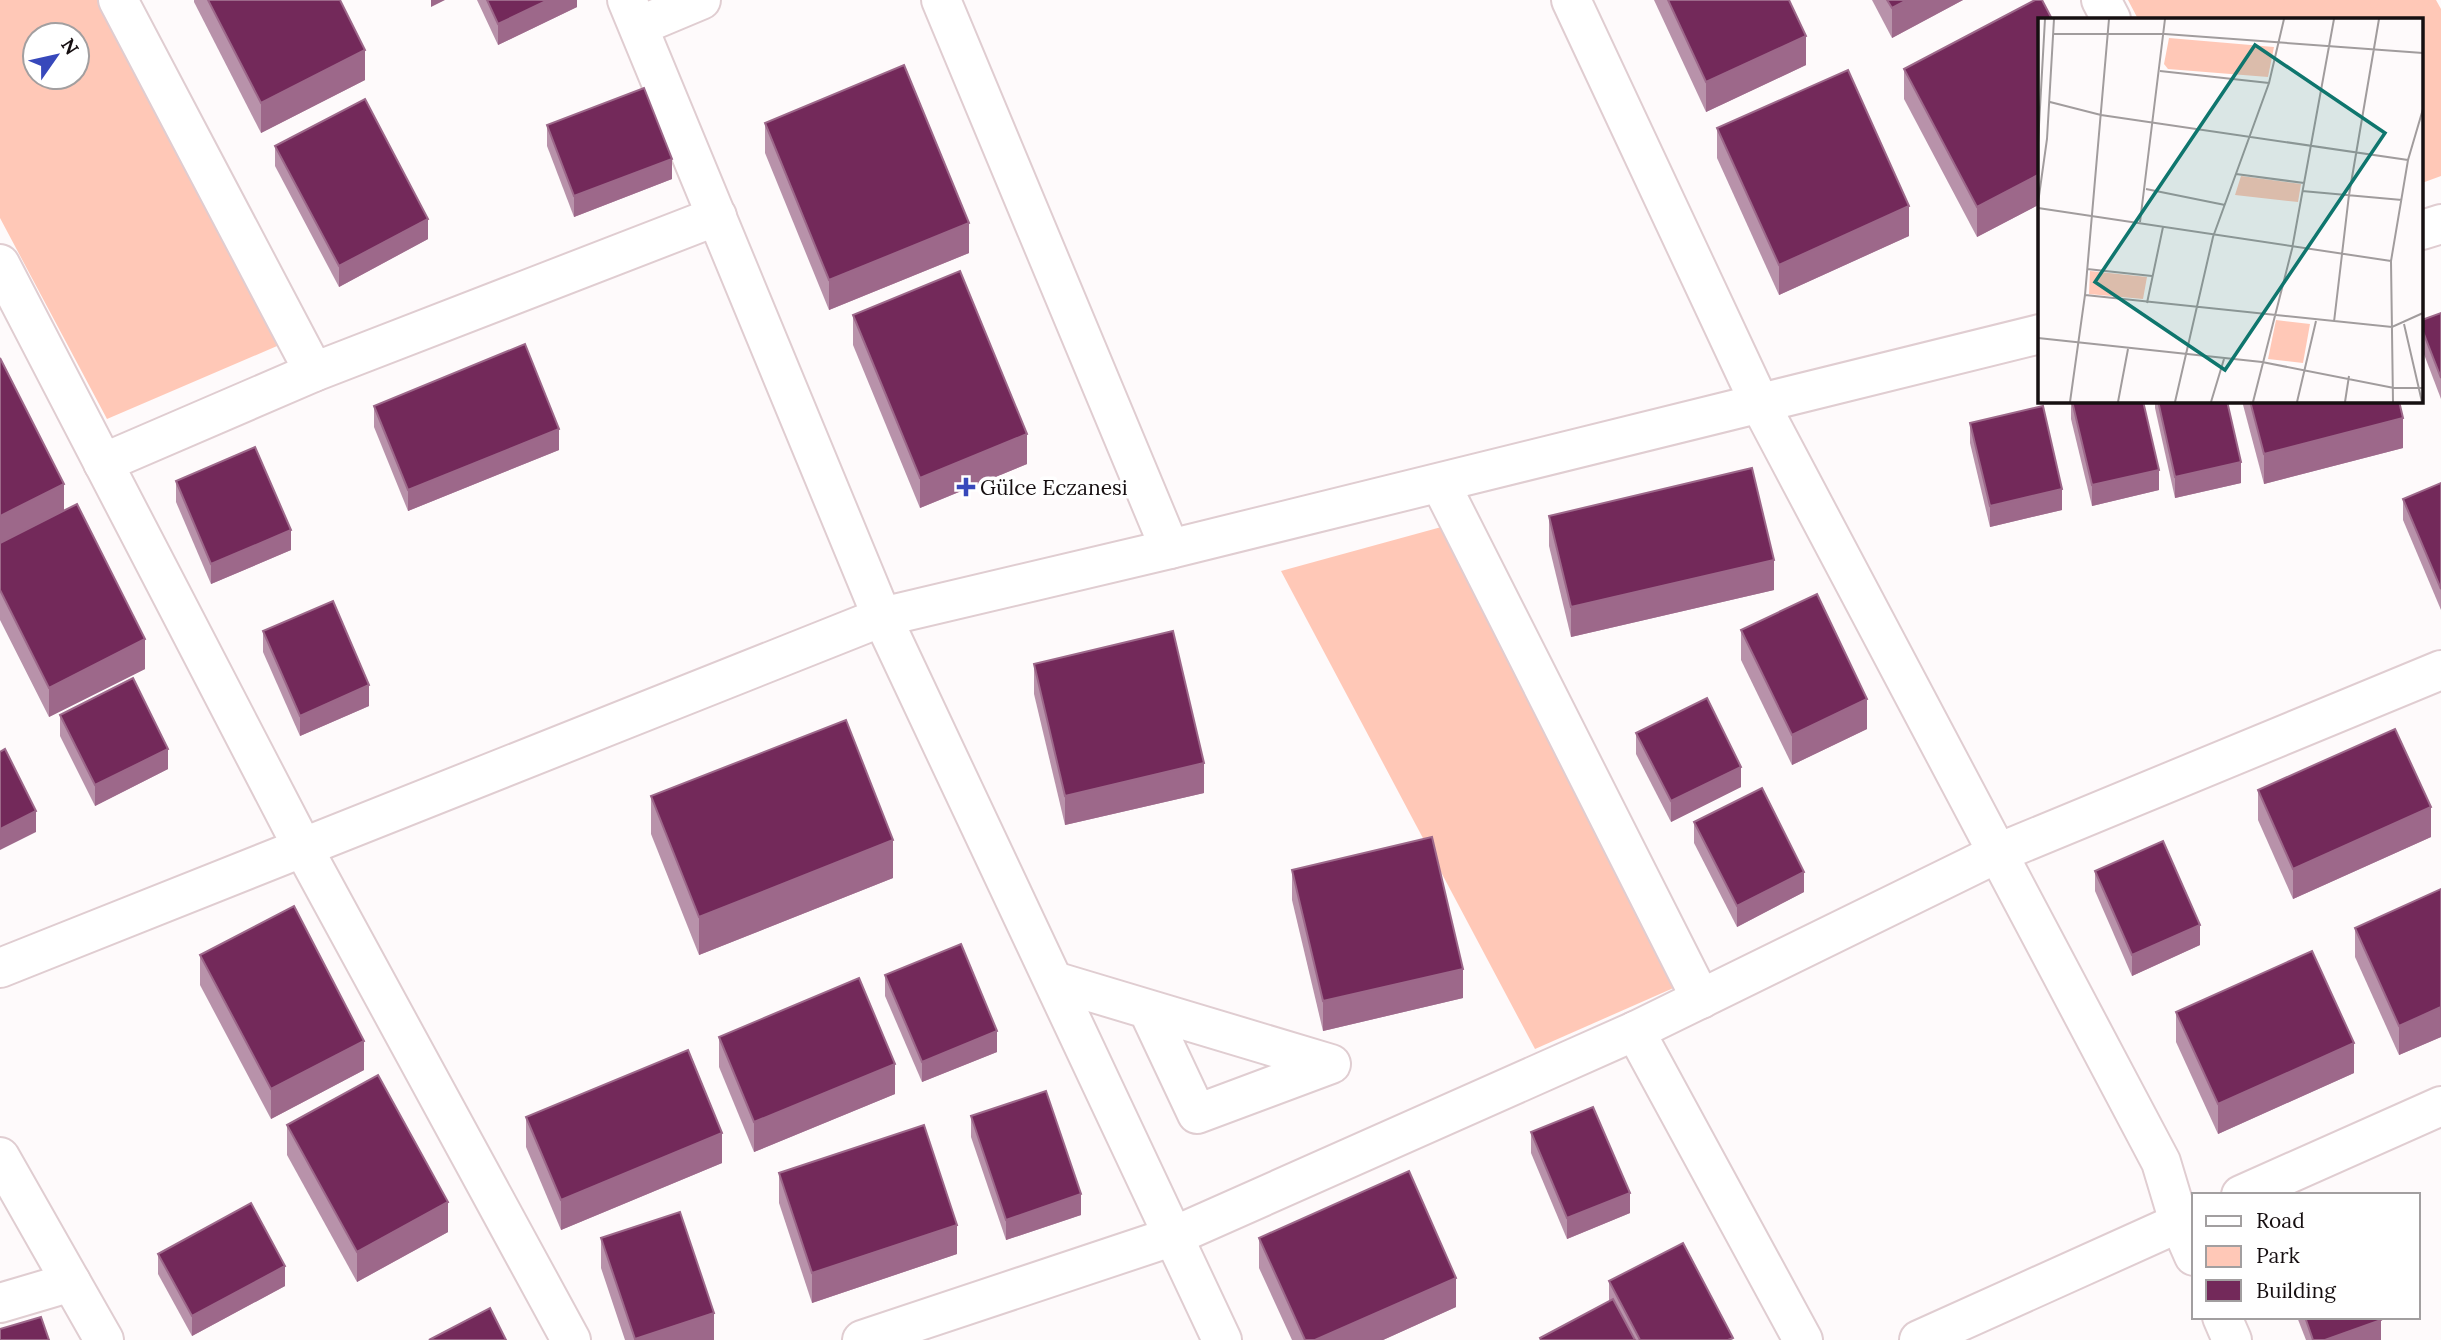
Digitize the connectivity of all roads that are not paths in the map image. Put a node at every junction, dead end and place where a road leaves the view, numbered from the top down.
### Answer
1 (118, 0) edge
2 (701, 0) edge
3 (941, 0) edge
4 (1571, 0) edge
5 (2101, 0) edge
6 (633, 13) edge
7 (2110, 18) edge
8 (717, 216) junction
9 (2441, 224) edge
10 (2424, 229) edge
11 (0, 264) edge
12 (2038, 334) edge
13 (314, 372) junction
14 (1760, 404) junction
15 (103, 463) junction
16 (1440, 483) junction
17 (1170, 549) junction
18 (882, 617) junction
19 (2441, 670) edge
20 (302, 846) junction
21 (1998, 853) junction
22 (0, 968) edge
23 (1054, 981) junction
24 (1701, 999) junction
25 (1148, 1010) dead end
26 (1635, 1031) junction
27 (2441, 1106) edge
28 (0, 1157) edge
29 (2245, 1193) edge
30 (2187, 1219) edge
31 (1174, 1236) junction
32 (2192, 1245) edge
33 (71, 1282) junction
34 (0, 1303) edge
35 (2223, 1319) edge
36 (104, 1340) edge
37 (571, 1340) edge
38 (862, 1340) edge
39 (1222, 1340) edge
40 (1803, 1340) edge
41 (1919, 1340) edge
42 (2232, 1340) edge

1 - 13 street
2 - 6 street
3 - 17 street
4 - 14 street
5 - 7 street
6 - 8 street
8 - 13 street
8 - 18 street
9 - 10 street
11 - 15 street
12 - 14 street
13 - 15 street
14 - 16 street
14 - 21 street
15 - 20 street
16 - 17 street
16 - 24 street
17 - 18 street
18 - 20 street
18 - 23 street
19 - 21 street
20 - 22 street
20 - 37 street
21 - 24 street
21 - 30 street
23 - 25 street
23 - 31 street
24 - 26 street
26 - 31 street
26 - 40 street
27 - 29 street
28 - 33 street
30 - 32 street
30 - 41 street
31 - 38 street
31 - 39 street
33 - 34 street
33 - 36 street
35 - 42 street

